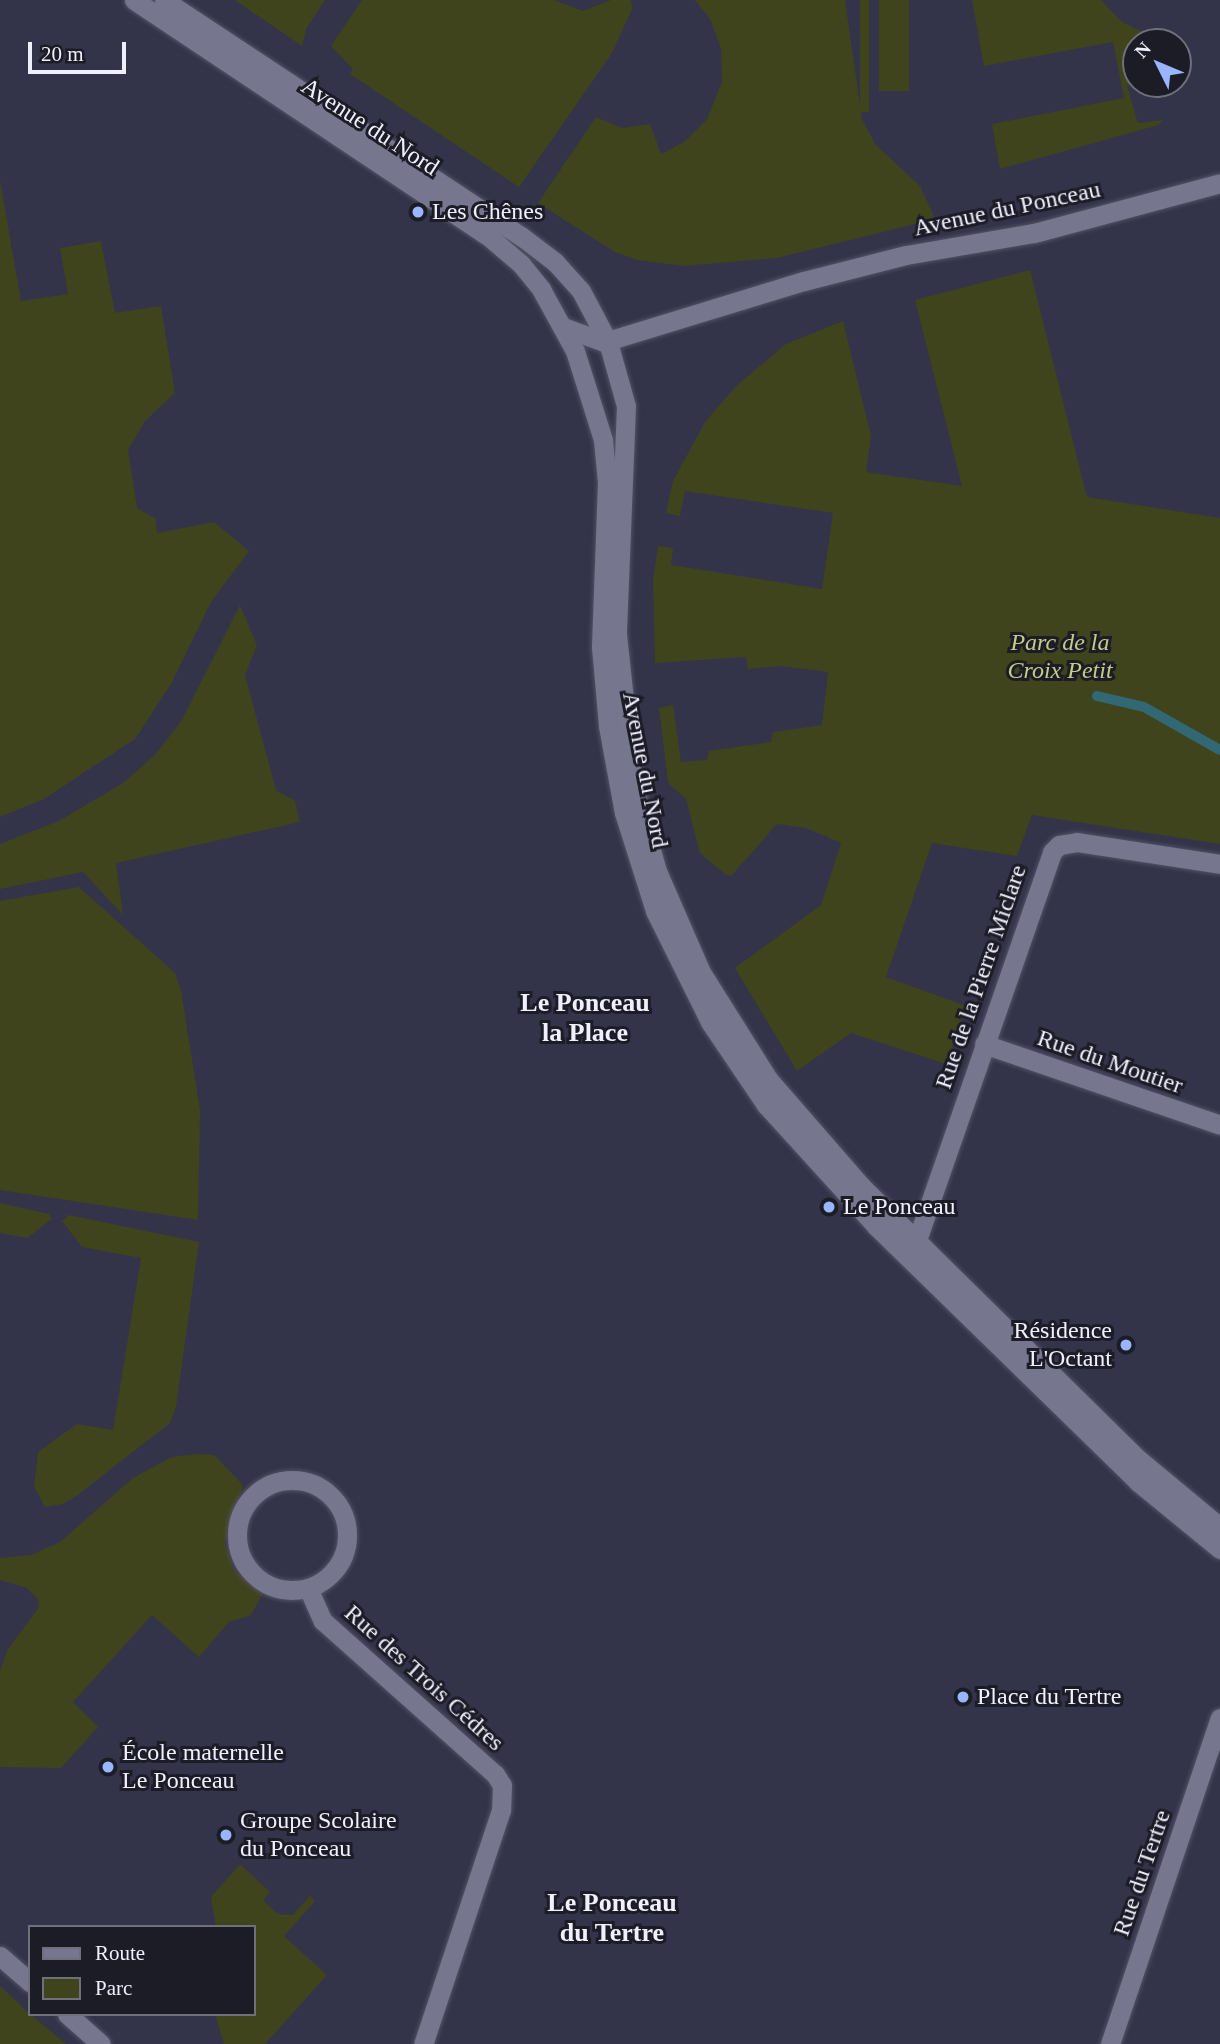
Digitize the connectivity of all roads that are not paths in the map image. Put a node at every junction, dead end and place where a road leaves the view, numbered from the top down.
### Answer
1 (134, 0) edge
2 (164, 0) edge
3 (1220, 183) edge
4 (563, 327) junction
5 (608, 342) junction
6 (1220, 864) edge
7 (984, 1044) junction
8 (1220, 1125) edge
9 (916, 1243) junction
10 (1220, 1527) edge
11 (1220, 1549) edge
12 (308, 1588) junction
13 (1220, 1718) edge
14 (0, 1956) edge
15 (28, 1980) edge
16 (69, 2016) edge
17 (101, 2044) edge
18 (422, 2044) edge
19 (1110, 2044) edge

1 - 4 street, Avenue du Nord
2 - 5 street, Avenue du Nord
3 - 5 street, Avenue du Ponceau
4 - 5 street
4 - 11 street, Avenue du Nord
5 - 9 street, Avenue du Nord
6 - 7 street, Rue de la Pierre Miclare
7 - 8 street, Rue du Moutier
7 - 9 street, Rue de la Pierre Miclare
9 - 10 street, Avenue du Nord
12 - 12 street
12 - 18 street, Rue des Trois Cédres
13 - 19 street, Rue du Tertre
14 - 15 street
16 - 17 street

